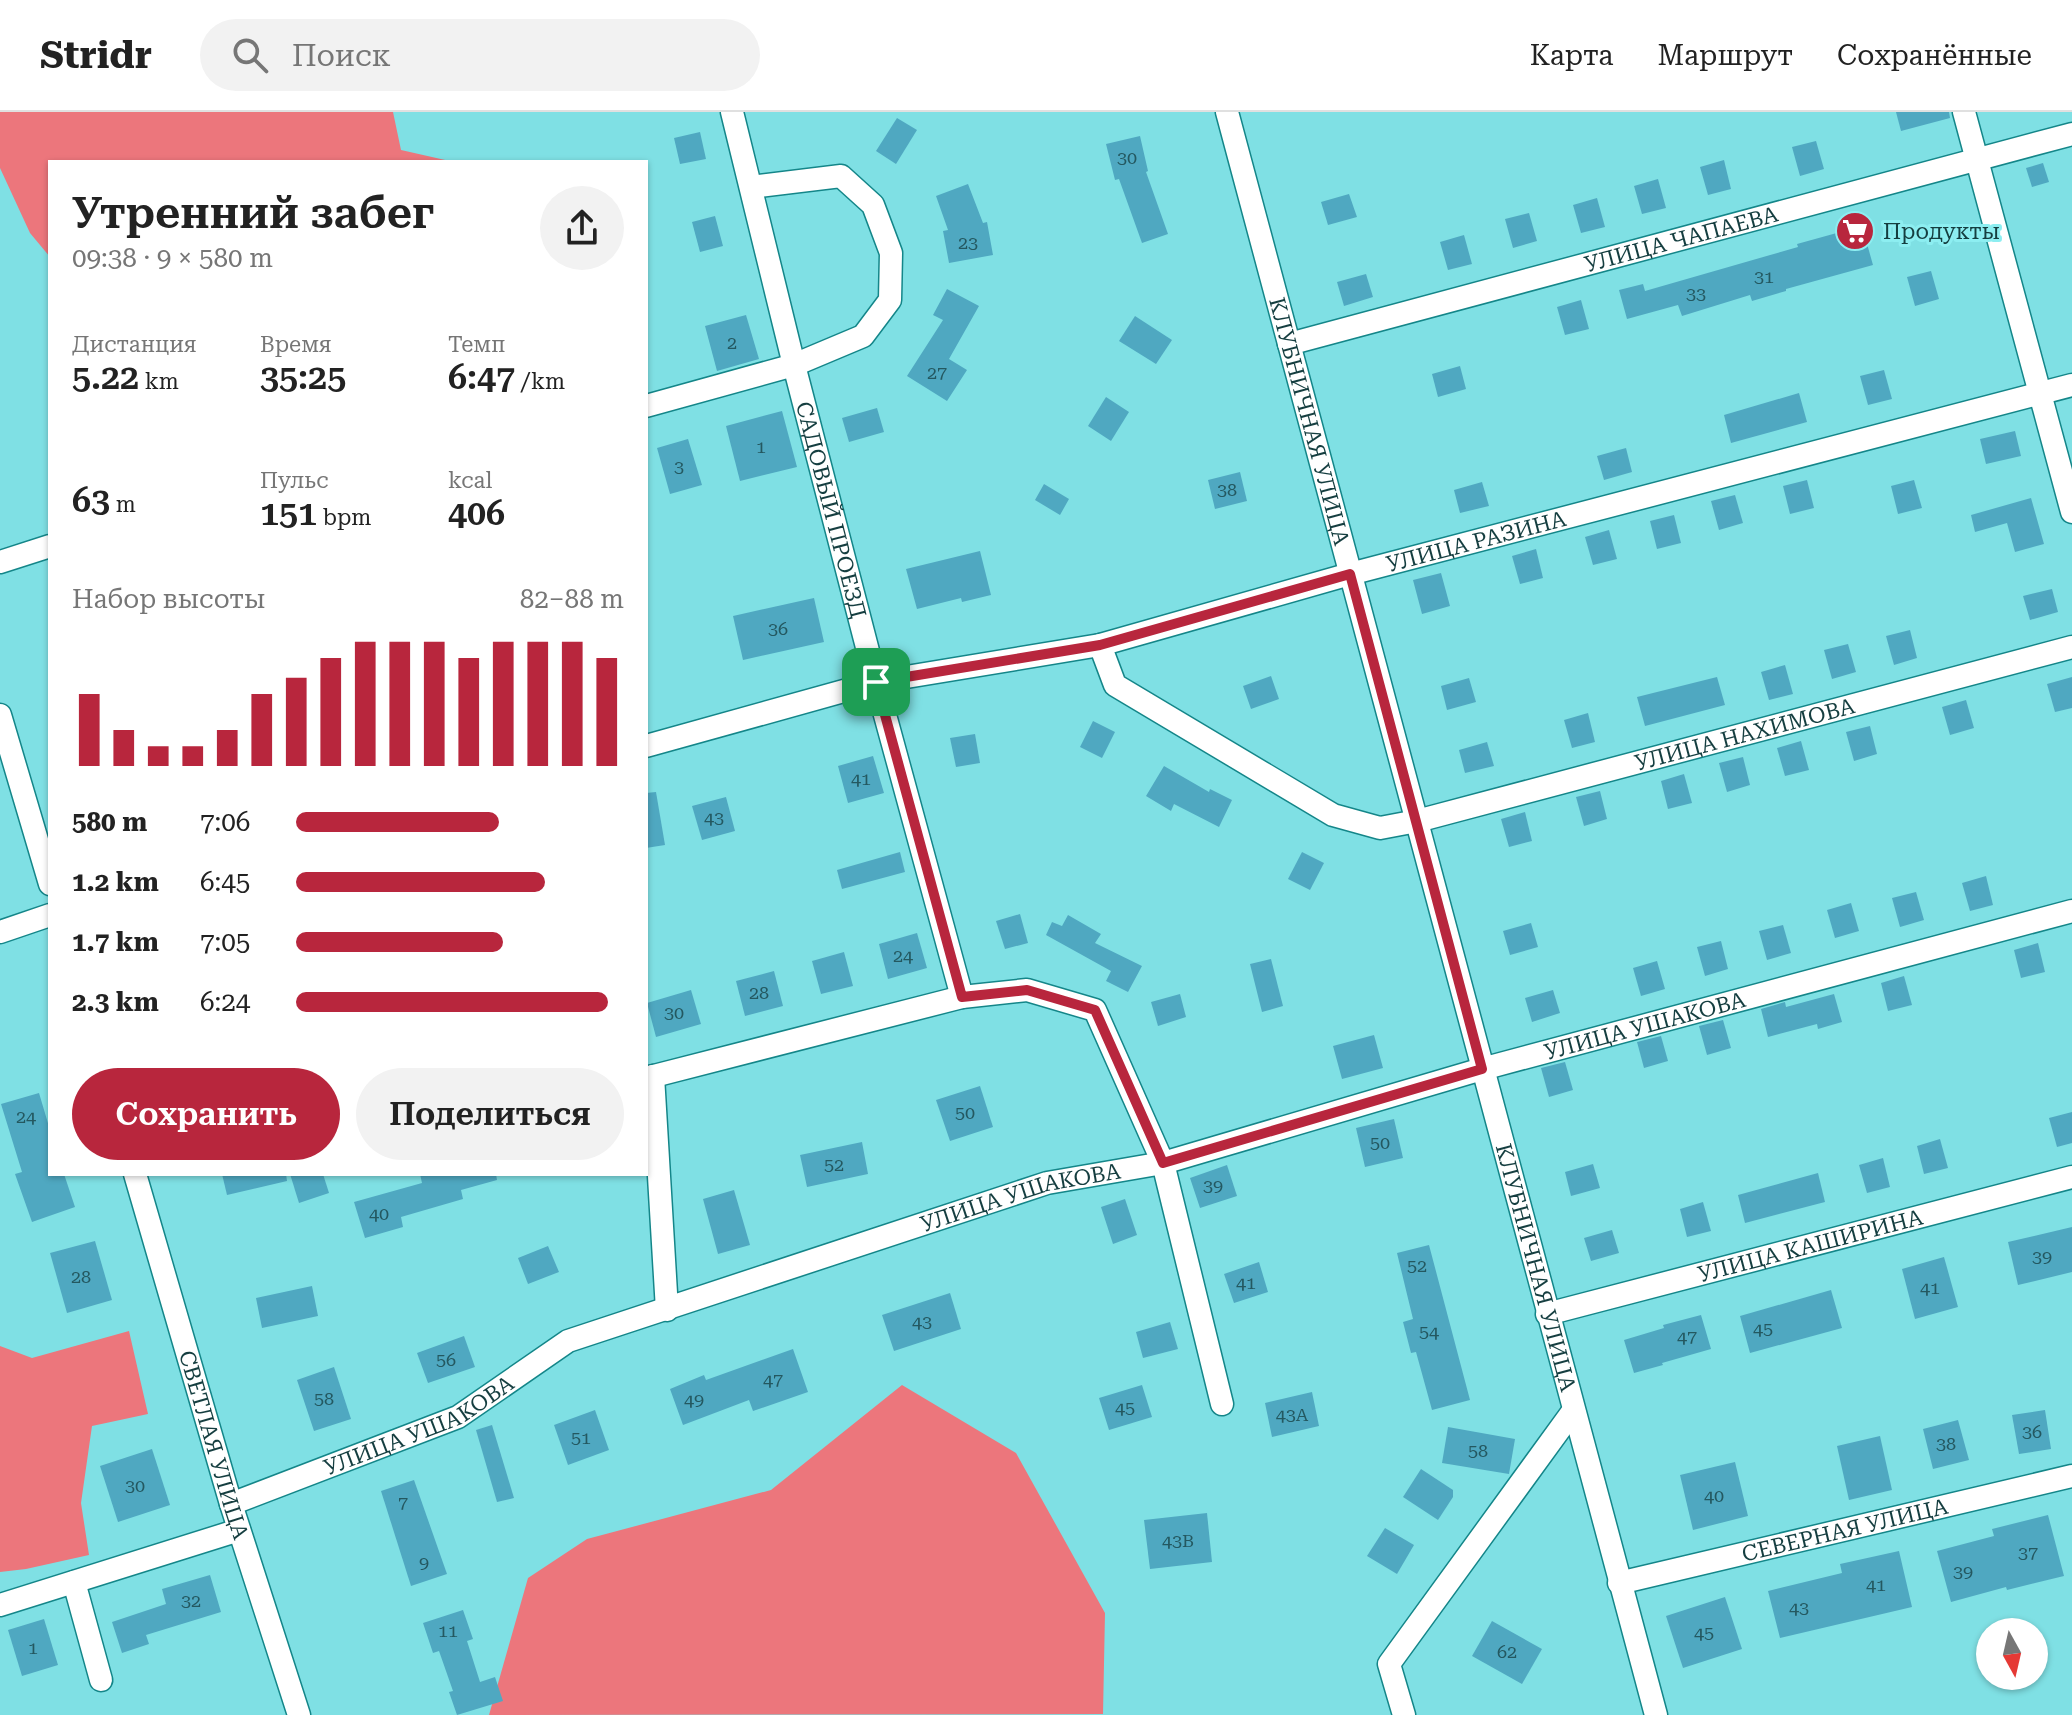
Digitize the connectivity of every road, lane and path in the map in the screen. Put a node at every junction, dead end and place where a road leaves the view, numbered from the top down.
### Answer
1 (732, 112) edge
2 (1227, 112) edge
3 (1964, 112) edge
4 (2072, 134) edge
5 (1976, 159) junction
6 (751, 187) junction
7 (1289, 344) junction
8 (794, 365) junction
9 (2072, 385) edge
10 (2040, 393) junction
11 (648, 405) edge
12 (2072, 512) edge
13 (48, 547) edge
14 (0, 562) edge
15 (1350, 574) junction
16 (1100, 645) junction
17 (2072, 647) edge
18 (876, 682) junction
19 (0, 715) edge
20 (648, 745) edge
21 (1417, 821) junction
22 (48, 877) edge
23 (2072, 911) edge
24 (48, 916) edge
25 (0, 932) edge
26 (962, 997) junction
27 (1482, 1069) junction
28 (650, 1077) edge
29 (1163, 1163) junction
30 (136, 1176) edge
31 (2072, 1177) edge
32 (667, 1310) junction
33 (1547, 1314) junction
34 (1222, 1404) dead end
35 (1573, 1411) junction
36 (2072, 1476) edge
37 (231, 1504) junction
38 (239, 1530) junction
39 (74, 1582) junction
40 (1619, 1583) junction
41 (0, 1605) edge
42 (101, 1680) dead end
43 (299, 1715) edge
44 (1404, 1715) edge
45 (1656, 1715) edge

1 - 6 street, САДОВЫЙ ПРОЕЗД
2 - 7 street, КЛУБНИЧНАЯ УЛИЦА
3 - 5 street
4 - 5 street, УЛИЦА ЧАПАЕВА
5 - 7 street, УЛИЦА ЧАПАЕВА
5 - 10 street
6 - 8 street, САДОВЫЙ ПРОЕЗД
6 - 8 street
7 - 15 street, КЛУБНИЧНАЯ УЛИЦА
8 - 11 street
8 - 18 street, САДОВЫЙ ПРОЕЗД
9 - 10 street, УЛИЦА РАЗИНА
10 - 12 street
10 - 15 street, УЛИЦА РАЗИНА
13 - 14 street
15 - 16 street, УЛИЦА РАЗИНА
15 - 21 street, КЛУБНИЧНАЯ УЛИЦА
16 - 18 street, УЛИЦА РАЗИНА
16 - 21 street
17 - 21 street, УЛИЦА НАХИМОВА
18 - 20 street, УЛИЦА РАЗИНА
18 - 26 street, САДОВЫЙ ПРОЕЗД
19 - 22 street
21 - 27 street, КЛУБНИЧНАЯ УЛИЦА
23 - 27 street, УЛИЦА УШАКОВА
24 - 25 street
26 - 28 street
26 - 29 street
27 - 29 street, УЛИЦА УШАКОВА
27 - 33 street, КЛУБНИЧНАЯ УЛИЦА
28 - 32 street
29 - 32 street, УЛИЦА УШАКОВА
29 - 34 street
30 - 37 street, СВЕТЛАЯ УЛИЦА
31 - 33 street, УЛИЦА КАШИРИНА
32 - 37 street, УЛИЦА УШАКОВА
33 - 35 street, КЛУБНИЧНАЯ УЛИЦА
35 - 40 street, КЛУБНИЧНАЯ УЛИЦА
35 - 44 street
36 - 40 street, СЕВЕРНАЯ УЛИЦА
37 - 38 street, СВЕТЛАЯ УЛИЦА
38 - 39 street
38 - 43 street, СВЕТЛАЯ УЛИЦА
39 - 41 street
39 - 42 street
40 - 45 street, КЛУБНИЧНАЯ УЛИЦА

